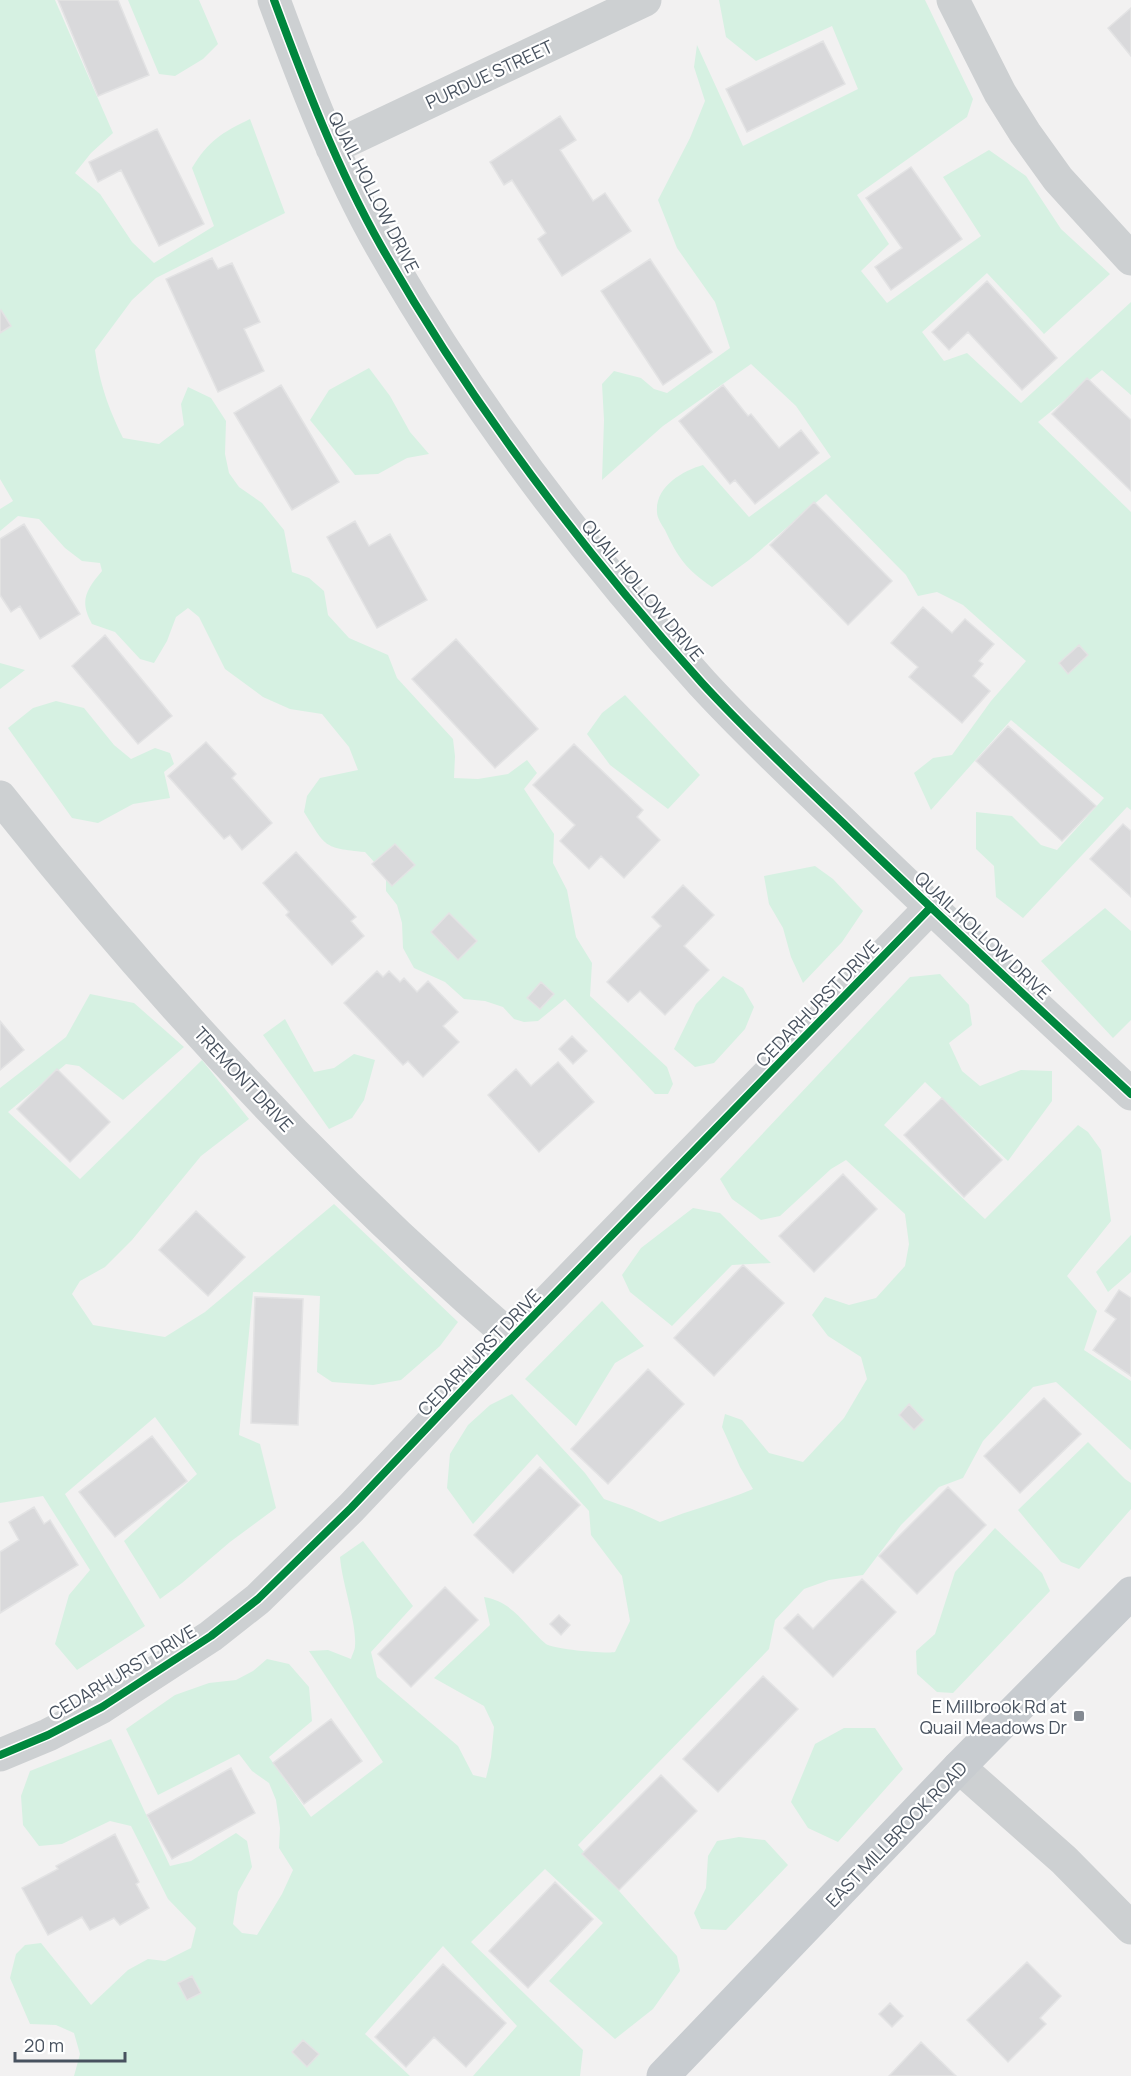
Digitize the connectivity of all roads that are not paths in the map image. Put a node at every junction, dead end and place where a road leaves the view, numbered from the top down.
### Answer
1 (274, 0) edge
2 (645, 0) edge
3 (953, 0) edge
4 (332, 148) junction
5 (1131, 259) edge
6 (0, 797) edge
7 (931, 907) junction
8 (1131, 1094) edge
9 (512, 1338) junction
10 (1131, 1593) edge
11 (0, 1755) edge
12 (959, 1767) junction
13 (1131, 1928) edge
14 (663, 2076) edge

1 - 4 street, QUAIL HOLLOW DRIVE
2 - 4 street, PURDUE STREET
3 - 5 street
4 - 7 street, QUAIL HOLLOW DRIVE
6 - 9 street, TREMONT DRIVE
7 - 8 street, QUAIL HOLLOW DRIVE
7 - 9 street, CEDARHURST DRIVE
9 - 11 street, CEDARHURST DRIVE
10 - 12 main road, EAST MILLBROOK ROAD
12 - 13 street
12 - 14 main road, EAST MILLBROOK ROAD

